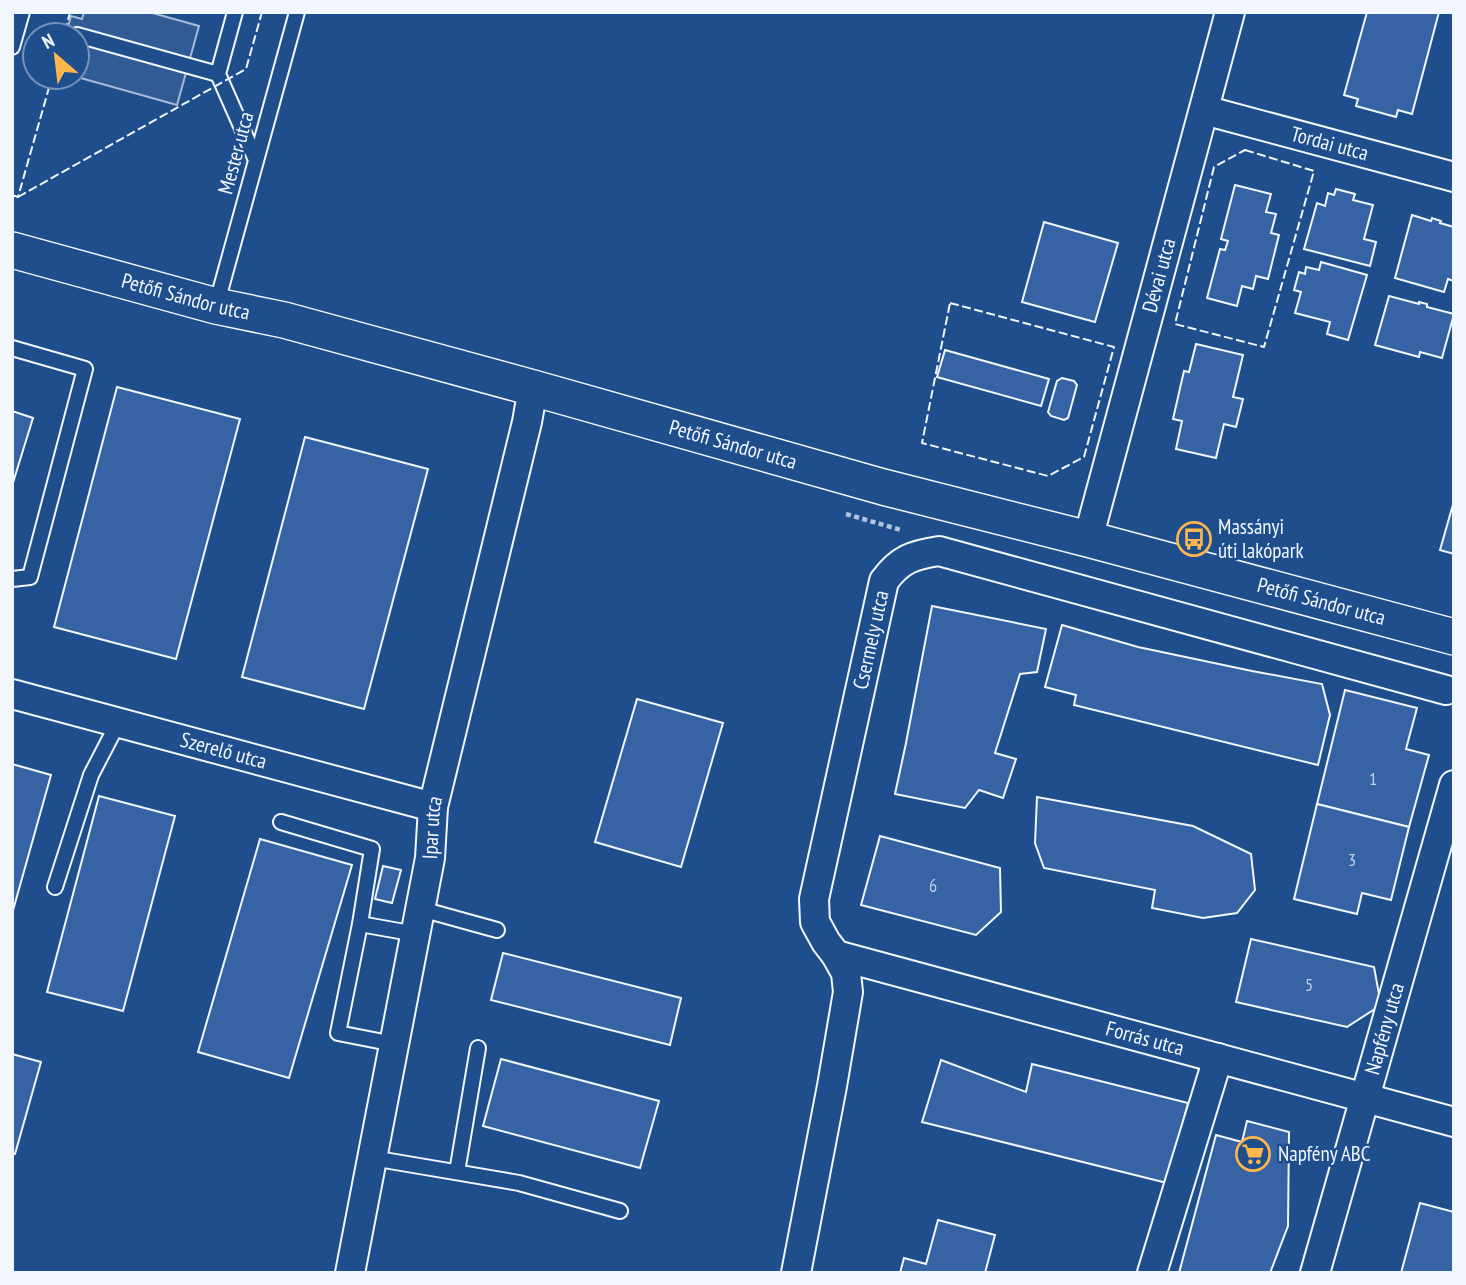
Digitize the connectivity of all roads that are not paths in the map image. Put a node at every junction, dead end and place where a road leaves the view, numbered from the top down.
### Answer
1 (22, 12) edge
2 (234, 12) edge
3 (297, 12) edge
4 (1230, 12) edge
5 (91, 39) edge
6 (12, 47) edge
7 (218, 75) junction
8 (1204, 110) junction
9 (256, 160) junction
10 (1454, 177) edge
11 (15, 254) edge
12 (216, 306) junction
13 (12, 348) edge
14 (533, 388) junction
15 (1088, 539) junction
16 (12, 579) edge
17 (1454, 637) edge
18 (1446, 690) dead end
19 (12, 694) edge
20 (119, 721) junction
21 (1454, 785) edge
22 (433, 807) junction
23 (281, 822) dead end
24 (55, 887) dead end
25 (419, 922) junction
26 (360, 923) junction
27 (497, 930) dead end
28 (836, 955) junction
29 (394, 1044) junction
30 (478, 1048) dead end
31 (1218, 1058) junction
32 (1365, 1098) junction
33 (1454, 1122) edge
34 (372, 1158) junction
35 (457, 1172) junction
36 (620, 1211) dead end
37 (350, 1273) edge
38 (796, 1273) edge
39 (1152, 1273) edge
40 (1315, 1273) edge

1 - 6 lane
2 - 7 lane
3 - 9 lane, Mester utca
4 - 8 street, Dévai utca
5 - 7 lane
7 - 9 lane
8 - 10 street, Tordai utca
8 - 15 street, Dévai utca
9 - 12 lane, Mester utca
11 - 12 street, Petőfi Sándor utca
12 - 14 street, Petőfi Sándor utca
13 - 16 lane
14 - 15 street, Petőfi Sándor utca
14 - 22 street, Ipar utca
15 - 17 street, Petőfi Sándor utca
18 - 28 street, Csermely utca
19 - 20 street, Szerelő utca
20 - 22 street, Szerelő utca
20 - 24 lane
21 - 32 street, Napfény utca
22 - 25 street, Ipar utca
23 - 26 lane
25 - 26 lane
25 - 27 lane
25 - 29 street, Ipar utca
26 - 29 lane
28 - 31 street, Forrás utca
28 - 38 street, Csermely utca
29 - 34 street, Ipar utca
30 - 35 lane
31 - 32 street, Forrás utca
31 - 39 street
32 - 33 street, Forrás utca
32 - 40 street, Napfény utca
34 - 35 lane
34 - 37 street, Ipar utca
35 - 36 lane

